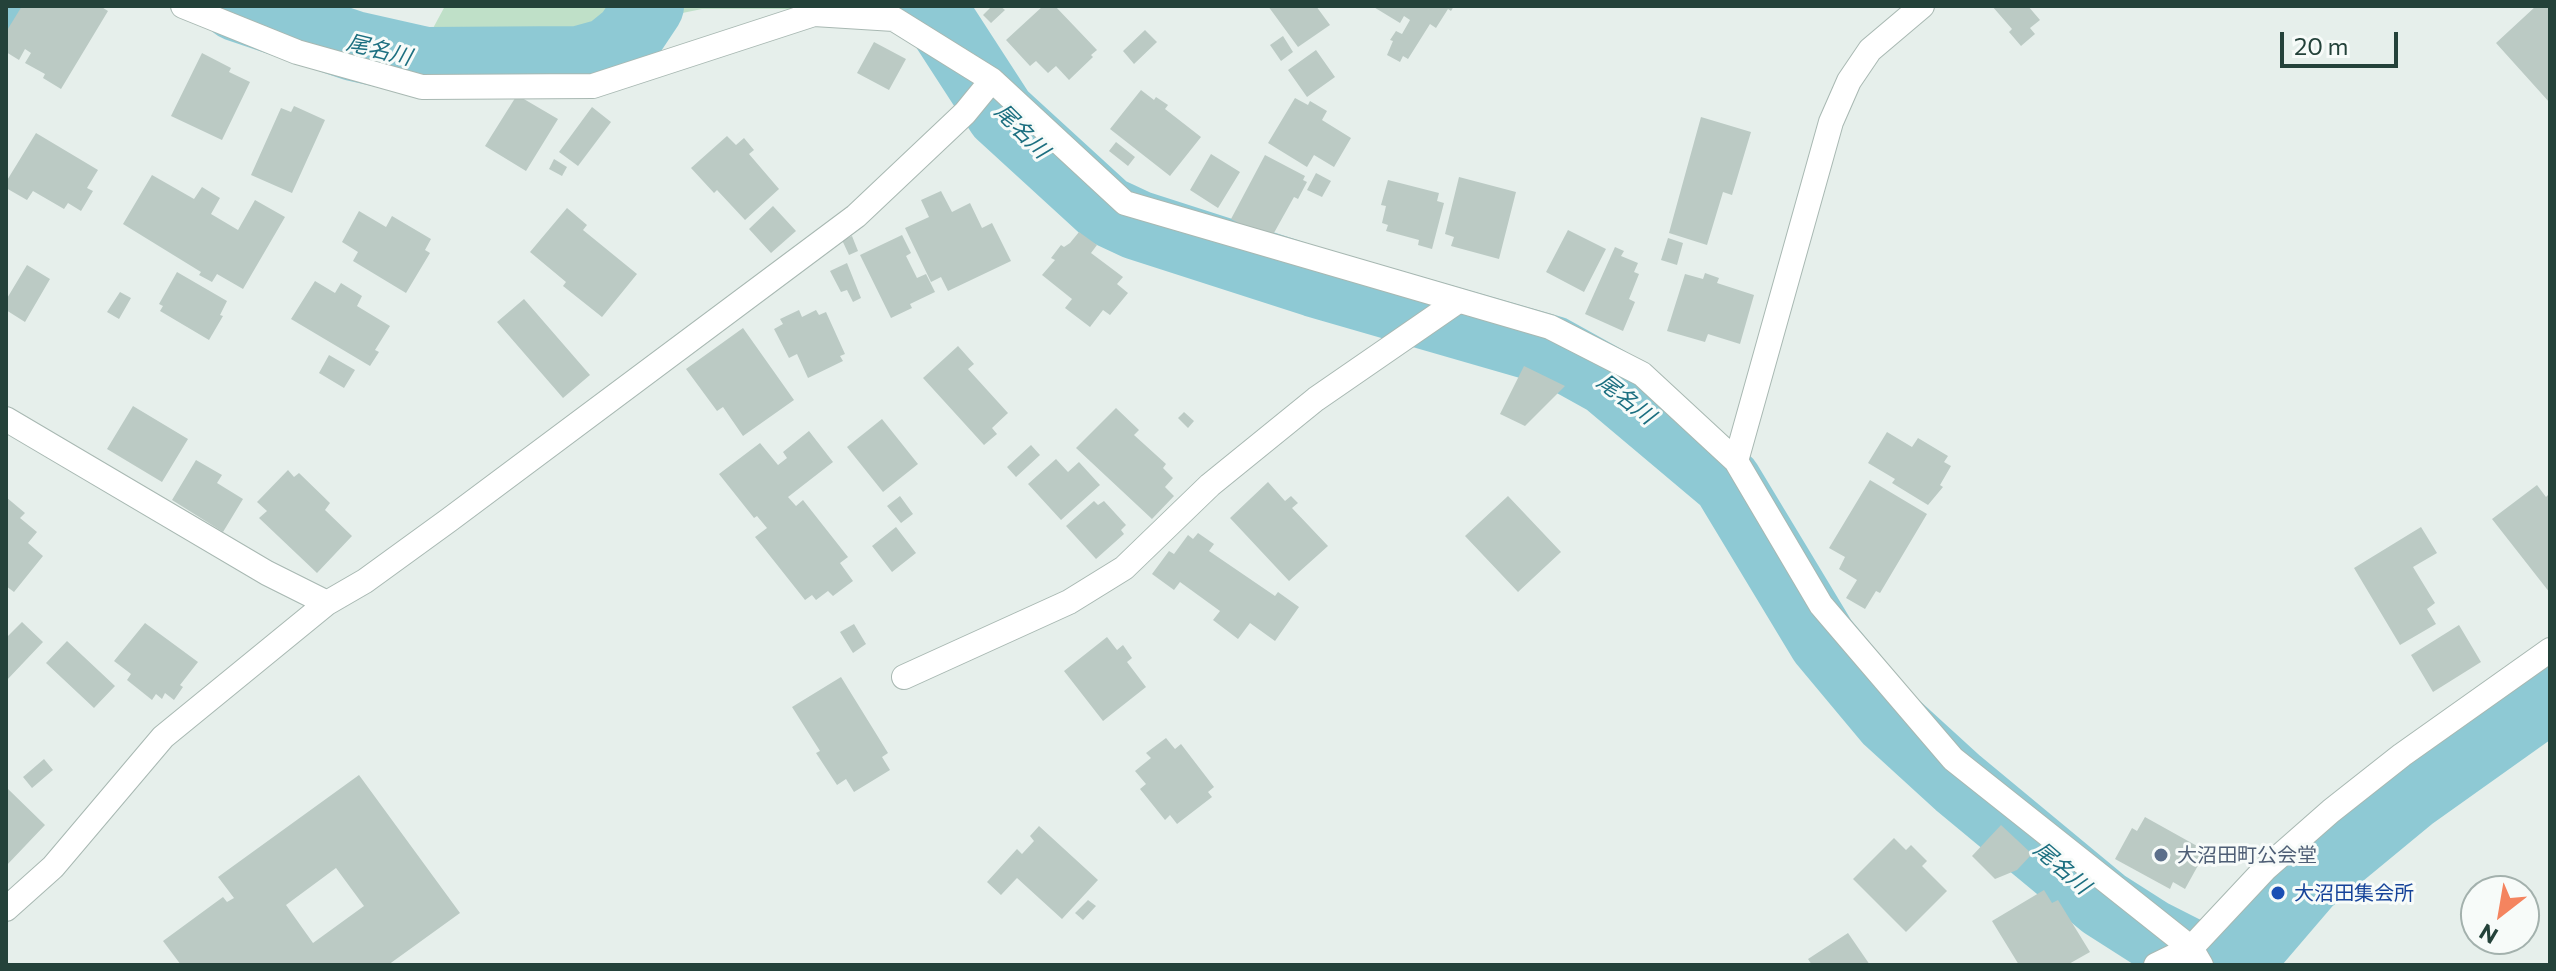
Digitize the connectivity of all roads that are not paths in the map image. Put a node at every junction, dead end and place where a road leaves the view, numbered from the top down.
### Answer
1 (183, 6) edge
2 (1922, 6) edge
3 (992, 80) junction
4 (1458, 301) junction
5 (6, 419) edge
6 (1736, 461) junction
7 (327, 603) junction
8 (2550, 650) edge
9 (904, 677) dead end
10 (6, 909) edge
11 (2196, 956) edge
12 (2156, 965) edge

1 - 3 street
2 - 6 street
3 - 4 street
3 - 7 street
4 - 6 street
4 - 9 street
5 - 7 street
6 - 11 street
7 - 10 street
8 - 11 street
11 - 12 street

